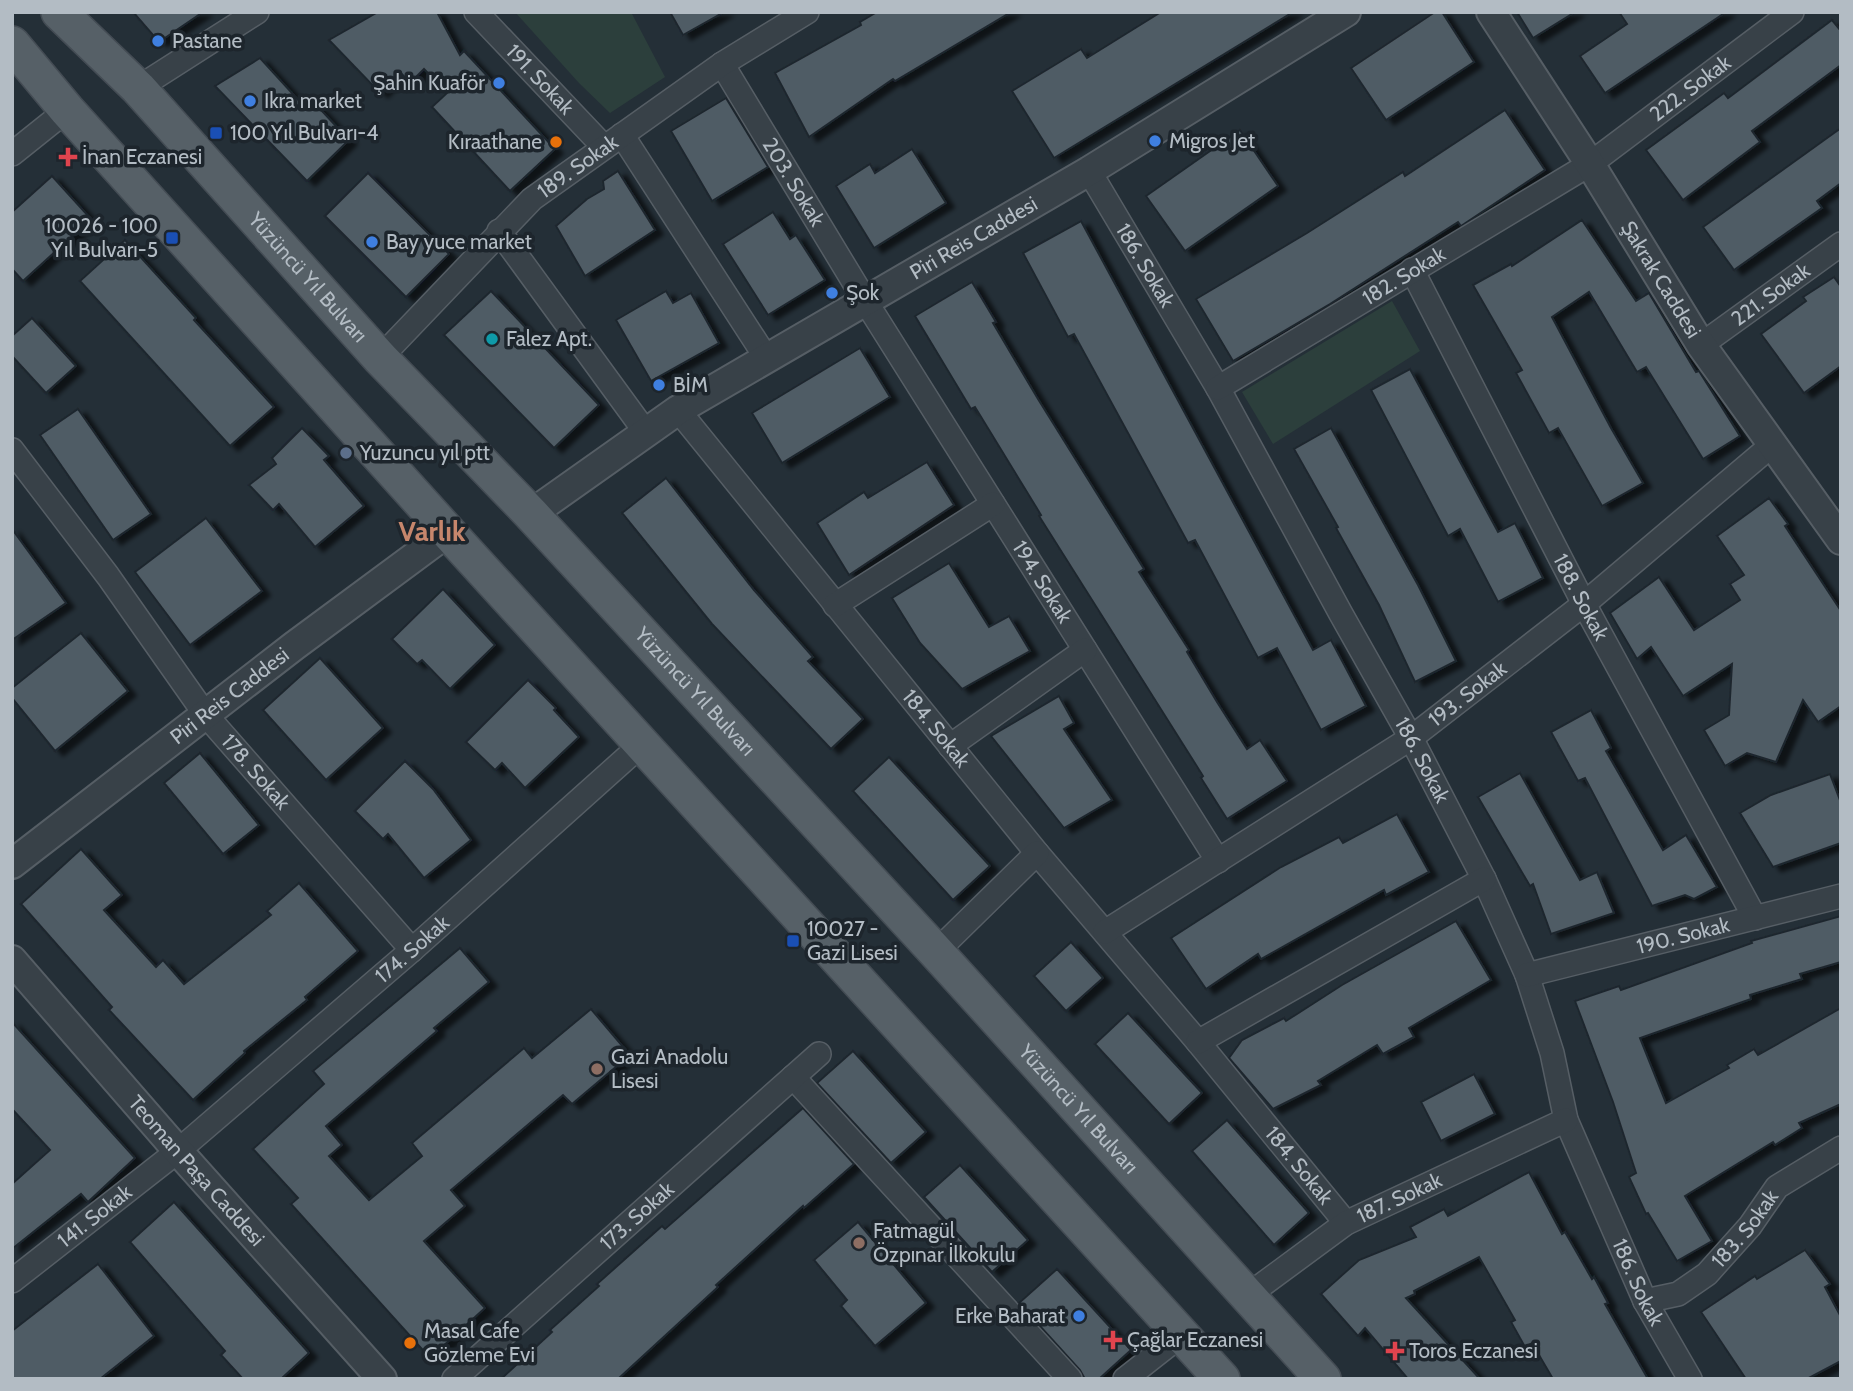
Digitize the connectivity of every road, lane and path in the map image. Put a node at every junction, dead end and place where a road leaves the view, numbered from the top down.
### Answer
1 (257, 12) edge
2 (476, 12) edge
3 (807, 12) edge
4 (1346, 12) edge
5 (1491, 12) edge
6 (1792, 12) edge
7 (67, 20) edge
8 (12, 44) edge
9 (12, 51) edge
10 (722, 64) junction
11 (40, 77) junction
12 (138, 88) junction
13 (67, 110) junction
14 (613, 141) junction
15 (12, 154) edge
16 (1590, 164) junction
17 (1089, 171) junction
18 (499, 231) junction
19 (1841, 244) edge
20 (1412, 270) junction
21 (866, 302) junction
22 (1701, 345) junction
23 (380, 358) junction
24 (767, 359) junction
25 (1218, 388) junction
26 (678, 410) junction
27 (647, 434) junction
28 (1772, 445) junction
29 (12, 450) edge
30 (993, 503) junction
31 (531, 514) junction
32 (448, 533) junction
33 (1841, 540) edge
34 (1584, 604) junction
35 (835, 605) junction
36 (1085, 650) junction
37 (205, 714) junction
38 (1411, 738) junction
39 (642, 744) junction
40 (950, 746) junction
41 (1037, 853) junction
42 (1218, 861) junction
43 (12, 864) edge
44 (1484, 879) junction
45 (1841, 896) edge
46 (1755, 918) junction
47 (1105, 932) junction
48 (412, 950) junction
49 (936, 951) junction
50 (12, 960) edge
51 (1527, 975) junction
52 (1198, 1042) junction
53 (819, 1054) dead end
54 (793, 1077) junction
55 (1566, 1120) junction
56 (1841, 1147) edge
57 (178, 1151) junction
58 (1346, 1223) junction
59 (12, 1281) edge
60 (1247, 1296) junction
61 (1645, 1301) junction
62 (1181, 1335) junction
63 (382, 1379) edge
64 (454, 1379) edge
65 (1070, 1379) edge
66 (1125, 1379) edge
67 (1222, 1379) edge
68 (1323, 1379) edge
69 (1690, 1379) edge

1 - 12 street
2 - 14 street, 191. Sokak
3 - 10 street, 189. Sokak
4 - 17 street, Piri Reis Caddesi
5 - 16 street, Şakrak Caddesi
6 - 16 street, 222. Sokak
7 - 12 main road, Yüzüncü Yıl Bulvarı
8 - 11 main road
9 - 11 main road
10 - 14 street, 189. Sokak
10 - 21 street, 203. Sokak
11 - 13 main road
12 - 23 main road, Yüzüncü Yıl Bulvarı
13 - 15 street
13 - 32 main road
14 - 18 street, 189. Sokak
14 - 24 street, 191. Sokak
16 - 20 street, 182. Sokak
16 - 22 street, Şakrak Caddesi
17 - 21 street, Piri Reis Caddesi
17 - 25 street, 186. Sokak
18 - 23 street, 189. Sokak
18 - 27 street
19 - 22 street, 221. Sokak
20 - 25 street, 182. Sokak
20 - 34 street, 188. Sokak
21 - 24 street, Piri Reis Caddesi
21 - 30 street, 194. Sokak
22 - 28 street, Şakrak Caddesi
23 - 31 main road, Yüzüncü Yıl Bulvarı
24 - 26 street, Piri Reis Caddesi
25 - 38 street, 186. Sokak
26 - 27 street, Piri Reis Caddesi
26 - 35 street, 184. Sokak
27 - 31 street, Piri Reis Caddesi
28 - 33 street, Şakrak Caddesi
28 - 34 street, 193. Sokak
29 - 37 street, 178. Sokak
30 - 35 street
30 - 36 street, 194. Sokak
31 - 49 main road, Yüzüncü Yıl Bulvarı
32 - 37 street, Piri Reis Caddesi
32 - 39 main road
34 - 38 street, 193. Sokak
34 - 46 street, 188. Sokak
35 - 40 street, 184. Sokak
36 - 40 street
36 - 42 street, 194. Sokak
37 - 43 street, Piri Reis Caddesi
37 - 48 street, 178. Sokak
38 - 42 street, 193. Sokak
38 - 44 street, 186. Sokak
39 - 48 street, 174. Sokak
39 - 62 main road
40 - 41 street, 184. Sokak
41 - 47 street, 184. Sokak
41 - 49 street
42 - 47 street, 193. Sokak
44 - 51 street, 186. Sokak
44 - 52 street
45 - 46 street, 190. Sokak
46 - 51 street, 190. Sokak
47 - 52 street, 184. Sokak
48 - 57 street, 174. Sokak
49 - 60 main road, Yüzüncü Yıl Bulvarı
50 - 57 street, Teoman Paşa Caddesi
51 - 55 street, 186. Sokak
52 - 58 street, 184. Sokak
53 - 54 street, 173. Sokak
54 - 64 street, 173. Sokak
54 - 65 street
55 - 58 street, 187. Sokak
55 - 61 street, 186. Sokak
56 - 61 street, 183. Sokak
57 - 59 street, 141. Sokak
57 - 63 street, Teoman Paşa Caddesi
58 - 60 street, 187. Sokak
60 - 68 main road, Yüzüncü Yıl Bulvarı
61 - 69 street, 186. Sokak
62 - 66 street
62 - 67 main road

